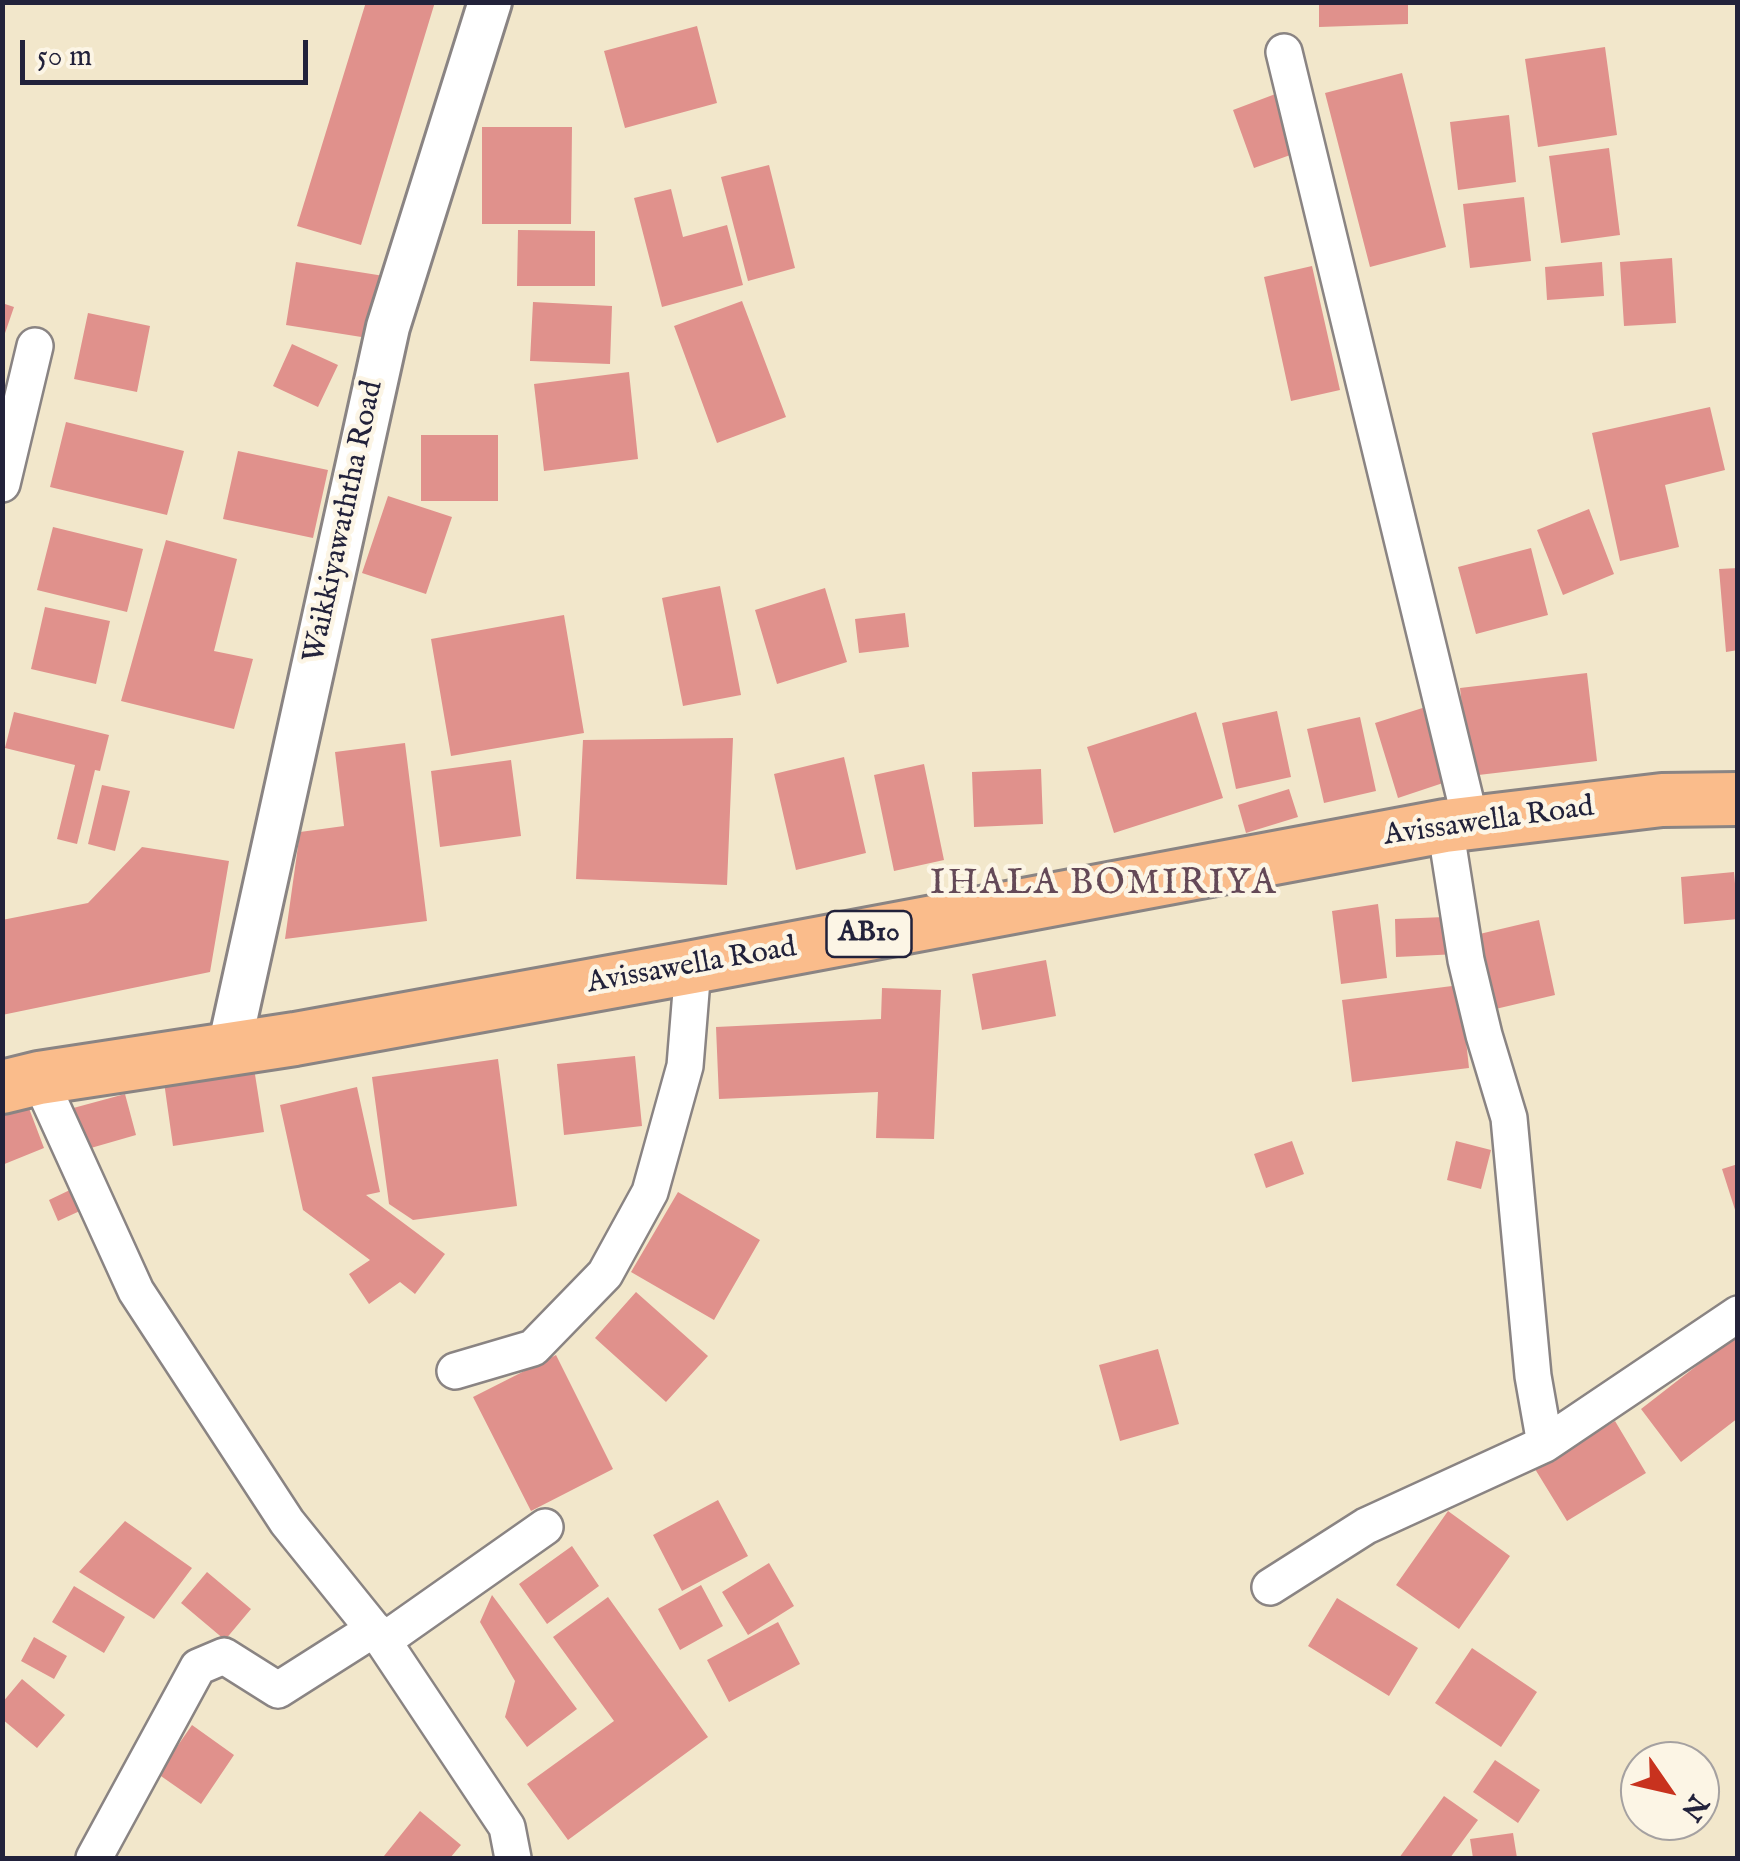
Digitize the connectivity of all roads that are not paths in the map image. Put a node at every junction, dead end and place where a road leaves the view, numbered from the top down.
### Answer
1 (490, 2) edge
2 (1284, 52) dead end
3 (35, 346) dead end
4 (2, 484) edge
5 (1738, 799) edge
6 (1458, 824) junction
7 (692, 968) junction
8 (228, 1048) junction
9 (21, 1082) edge
10 (1738, 1314) edge
11 (455, 1371) dead end
12 (1545, 1444) junction
13 (545, 1527) dead end
14 (1270, 1587) dead end
15 (379, 1635) junction
16 (94, 1858) edge
17 (513, 1858) edge

1 - 8 street, Waikkiyawaththa Road
2 - 6 street
3 - 4 street
5 - 6 main road, Avissawella Road / AB10
6 - 7 main road, Avissawella Road / AB10
6 - 12 street
7 - 8 main road, Avissawella Road / AB10
7 - 11 street
8 - 9 main road, Avissawella Road / AB10
9 - 15 street
10 - 12 street
12 - 14 street
13 - 15 street
15 - 16 street
15 - 17 street

